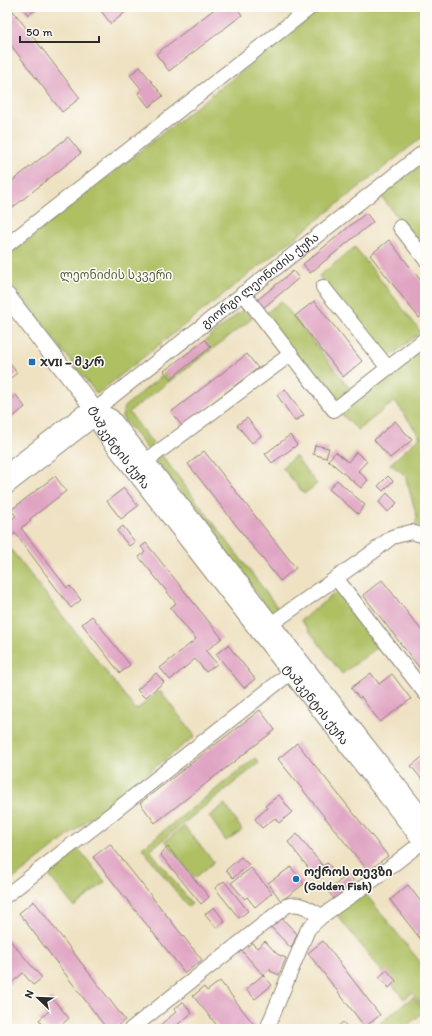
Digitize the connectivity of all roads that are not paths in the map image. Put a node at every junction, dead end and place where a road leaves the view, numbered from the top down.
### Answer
1 (306, 9) edge
2 (425, 150) edge
3 (400, 227) dead end
4 (7, 245) edge
5 (425, 259) edge
6 (323, 288) dead end
7 (244, 293) junction
8 (7, 296) edge
9 (425, 339) edge
10 (291, 354) junction
11 (388, 368) junction
12 (95, 410) junction
13 (146, 461) junction
14 (7, 471) edge
15 (7, 487) edge
16 (425, 536) edge
17 (336, 578) junction
18 (271, 624) junction
19 (290, 673) junction
20 (425, 693) edge
21 (425, 821) edge
22 (424, 842) edge
23 (7, 894) edge
24 (322, 916) junction
25 (132, 1029) edge
26 (267, 1029) edge

1 - 4 street
2 - 7 street, გიორგი ლეონიძის ქუჩა
3 - 5 street
6 - 11 street
7 - 10 street
7 - 12 street, გიორგი ლეონიძის ქუჩა
8 - 12 main road
9 - 11 street
10 - 11 street
10 - 13 street
12 - 13 main road, ტაშკენტის ქუჩა
12 - 14 street, გიორგი ლეონიძის ქუჩა
12 - 15 street, გიორგი ლეონიძის ქუჩა
12 - 19 main road, ტაშკენტის ქუჩა
13 - 18 main road, ტაშკენტის ქუჩა
16 - 17 street
17 - 18 street
17 - 20 street
18 - 21 main road, ტაშკენტის ქუჩა
19 - 22 main road, ტაშკენტის ქუჩა
19 - 23 street
22 - 24 street
24 - 25 street
24 - 26 street

